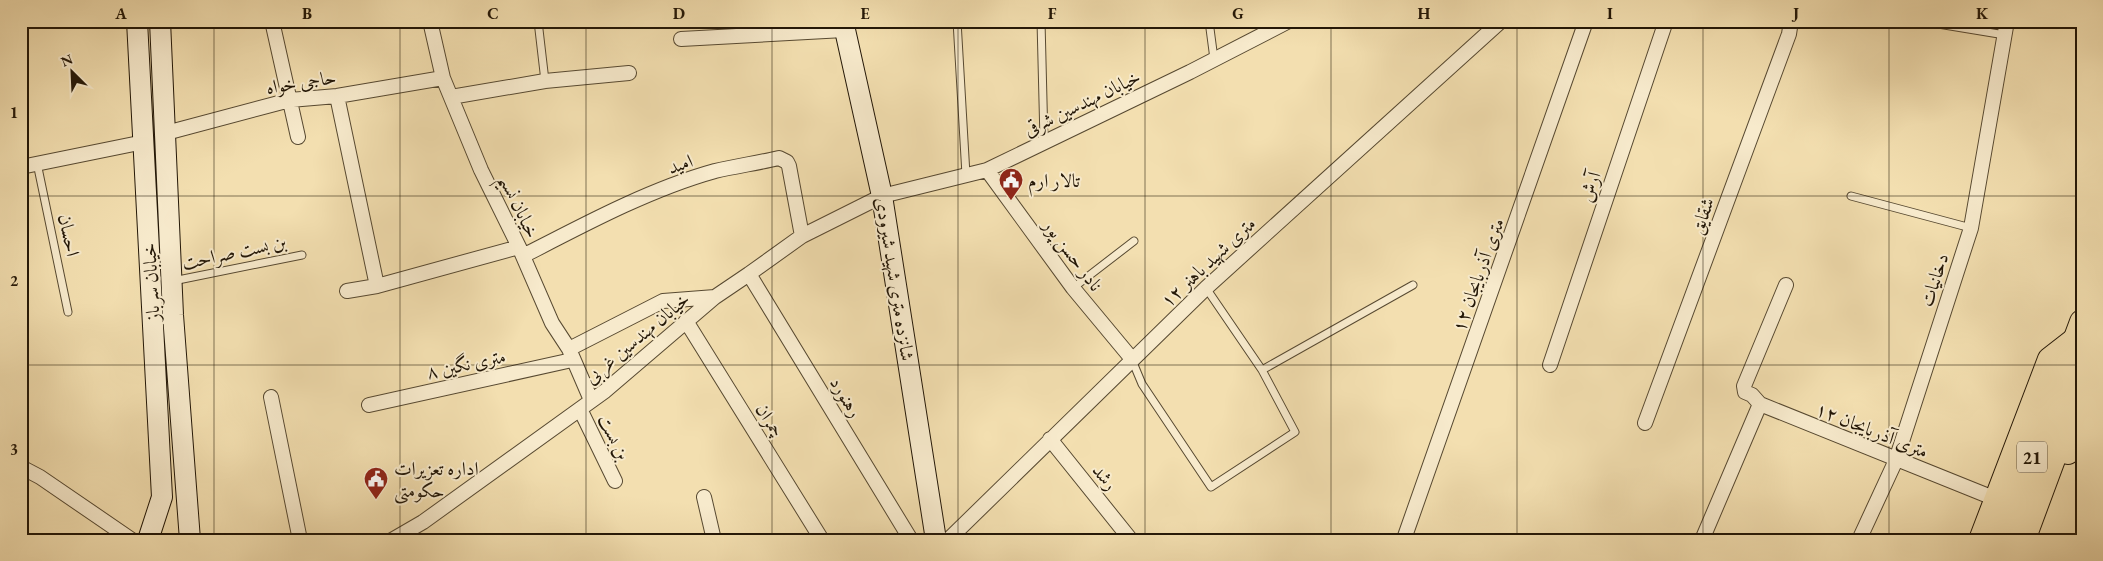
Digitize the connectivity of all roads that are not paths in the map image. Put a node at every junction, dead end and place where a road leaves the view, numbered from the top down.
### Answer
1 (137, 21) edge
2 (160, 21) edge
3 (272, 21) edge
4 (430, 21) edge
5 (538, 21) edge
6 (1041, 21) edge
7 (1209, 21) edge
8 (1289, 21) edge
9 (1501, 21) edge
10 (1586, 21) edge
11 (1666, 21) edge
12 (1791, 21) edge
13 (1920, 21) edge
14 (957, 22) edge
15 (843, 26) edge
16 (2006, 28) edge
17 (681, 39) dead end
18 (1214, 60) junction
19 (629, 73) dead end
20 (443, 78) junction
21 (545, 81) junction
22 (336, 96) junction
23 (451, 96) junction
24 (290, 100) junction
25 (166, 133) junction
26 (298, 137) dead end
27 (1044, 141) junction
28 (144, 142) junction
29 (37, 163) junction
30 (21, 167) edge
31 (987, 170) junction
32 (966, 175) junction
33 (882, 196) junction
34 (1851, 196) dead end
35 (1971, 228) junction
36 (802, 236) junction
37 (1134, 241) dead end
38 (521, 251) junction
39 (302, 255) dead end
40 (749, 274) junction
41 (173, 281) junction
42 (1413, 285) dead end
43 (1786, 285) dead end
44 (377, 286) junction
45 (1073, 288) junction
46 (1206, 288) junction
47 (347, 291) dead end
48 (715, 297) junction
49 (68, 312) dead end
50 (686, 321) junction
51 (2079, 330) edge
52 (175, 344) junction
53 (155, 345) junction
54 (570, 354) junction
55 (1132, 359) junction
56 (1550, 365) dead end
57 (1262, 370) junction
58 (2072, 377) edge
59 (271, 397) dead end
60 (591, 400) junction
61 (1760, 404) junction
62 (368, 405) dead end
63 (580, 409) junction
64 (2082, 416) edge
65 (1644, 422) dead end
66 (1050, 438) junction
67 (1896, 460) junction
68 (21, 467) edge
69 (614, 481) dead end
70 (704, 498) dead end
71 (1996, 500) junction
72 (423, 522) junction
73 (132, 540) edge
74 (148, 540) edge
75 (190, 540) edge
76 (300, 540) edge
77 (392, 540) edge
78 (408, 540) edge
79 (714, 540) edge
80 (822, 540) edge
81 (911, 540) edge
82 (936, 540) edge
83 (948, 540) edge
84 (1131, 540) edge
85 (1405, 540) edge
86 (1702, 540) edge
87 (1860, 540) edge
88 (1980, 540) edge
89 (2001, 540) edge
90 (2023, 540) edge
91 (2034, 540) edge

1 - 28 main road, خیابان سرباز
2 - 25 main road, خیابان سرباز
3 - 24 street
4 - 20 street, خیابان نسیم
5 - 21 lane
6 - 27 lane
7 - 18 lane
8 - 18 street, خیابان مهندسین شرقی
9 - 46 street, ۱۲ متری شهید باهنر
10 - 85 street, ۱۲ متری آذربایجان
11 - 56 street, آرش
12 - 65 street, شقایق
13 - 16 lane
14 - 32 lane
15 - 17 street
15 - 33 main road, شانزده متری شهید شیرودی
16 - 35 street, دخانیات
18 - 27 street, خیابان مهندسین شرقی
19 - 21 street
20 - 22 street, حاجی خواه
20 - 23 street, خیابان نسیم
21 - 23 street
22 - 24 street, حاجی خواه
22 - 44 street
23 - 38 street, خیابان نسیم
24 - 25 street, حاجی خواه
24 - 26 street
25 - 41 main road, خیابان سرباز
27 - 31 street, خیابان مهندسین شرقی
28 - 29 street
28 - 53 main road, خیابان سرباز
29 - 30 street
29 - 49 lane, احسان
31 - 32 street, خیابان مهندسین شرقی
31 - 45 street, نادر حسن پور
32 - 33 street, خیابان مهندسین شرقی
33 - 36 street, خیابان مهندسین غربی
33 - 82 main road, شانزده متری شهید شیرودی
34 - 35 lane
35 - 67 street, دخانیات
36 - 38 street, امید
36 - 40 street, خیابان مهندسین غربی
37 - 45 lane
38 - 44 street
38 - 54 street, خیابان نسیم
39 - 41 lane, بن بست صراحت
40 - 48 street, خیابان مهندسین غربی
40 - 81 street, رهنورد
41 - 52 main road, خیابان سرباز
42 - 57 lane
43 - 61 street
44 - 47 street
45 - 55 street, نادر حسن پور
46 - 55 street, ۱۲ متری شهید باهنر
46 - 57 lane
48 - 50 street, خیابان مهندسین غربی
48 - 54 street, ۸ متری نگین
50 - 60 street, خیابان مهندسین غربی
50 - 80 street, چمران
51 - 58 highway, 21
51 - 71 main road
52 - 53 main road
52 - 75 main road, خیابان سرباز
53 - 74 main road, خیابان سرباز
54 - 60 street, خیابان نسیم
54 - 62 street, ۸ متری نگین
55 - 57 lane
55 - 66 street, ۱۲ متری شهید باهنر
58 - 89 highway, 21
58 - 90 highway, 21
59 - 76 street
60 - 63 street, خیابان مهندسین غربی
61 - 67 street, ۱۲ متری آذربایجان
61 - 86 street
63 - 69 street, بن بست
63 - 72 street, خیابان مهندسین غربی
64 - 91 main road
66 - 83 street, ۱۲ متری شهید باهنر
66 - 84 street, رشد
67 - 71 street, ۱۲ متری آذربایجان
67 - 87 street, دخانیات
68 - 73 street
70 - 79 street
71 - 88 main road
72 - 77 street
72 - 78 street

